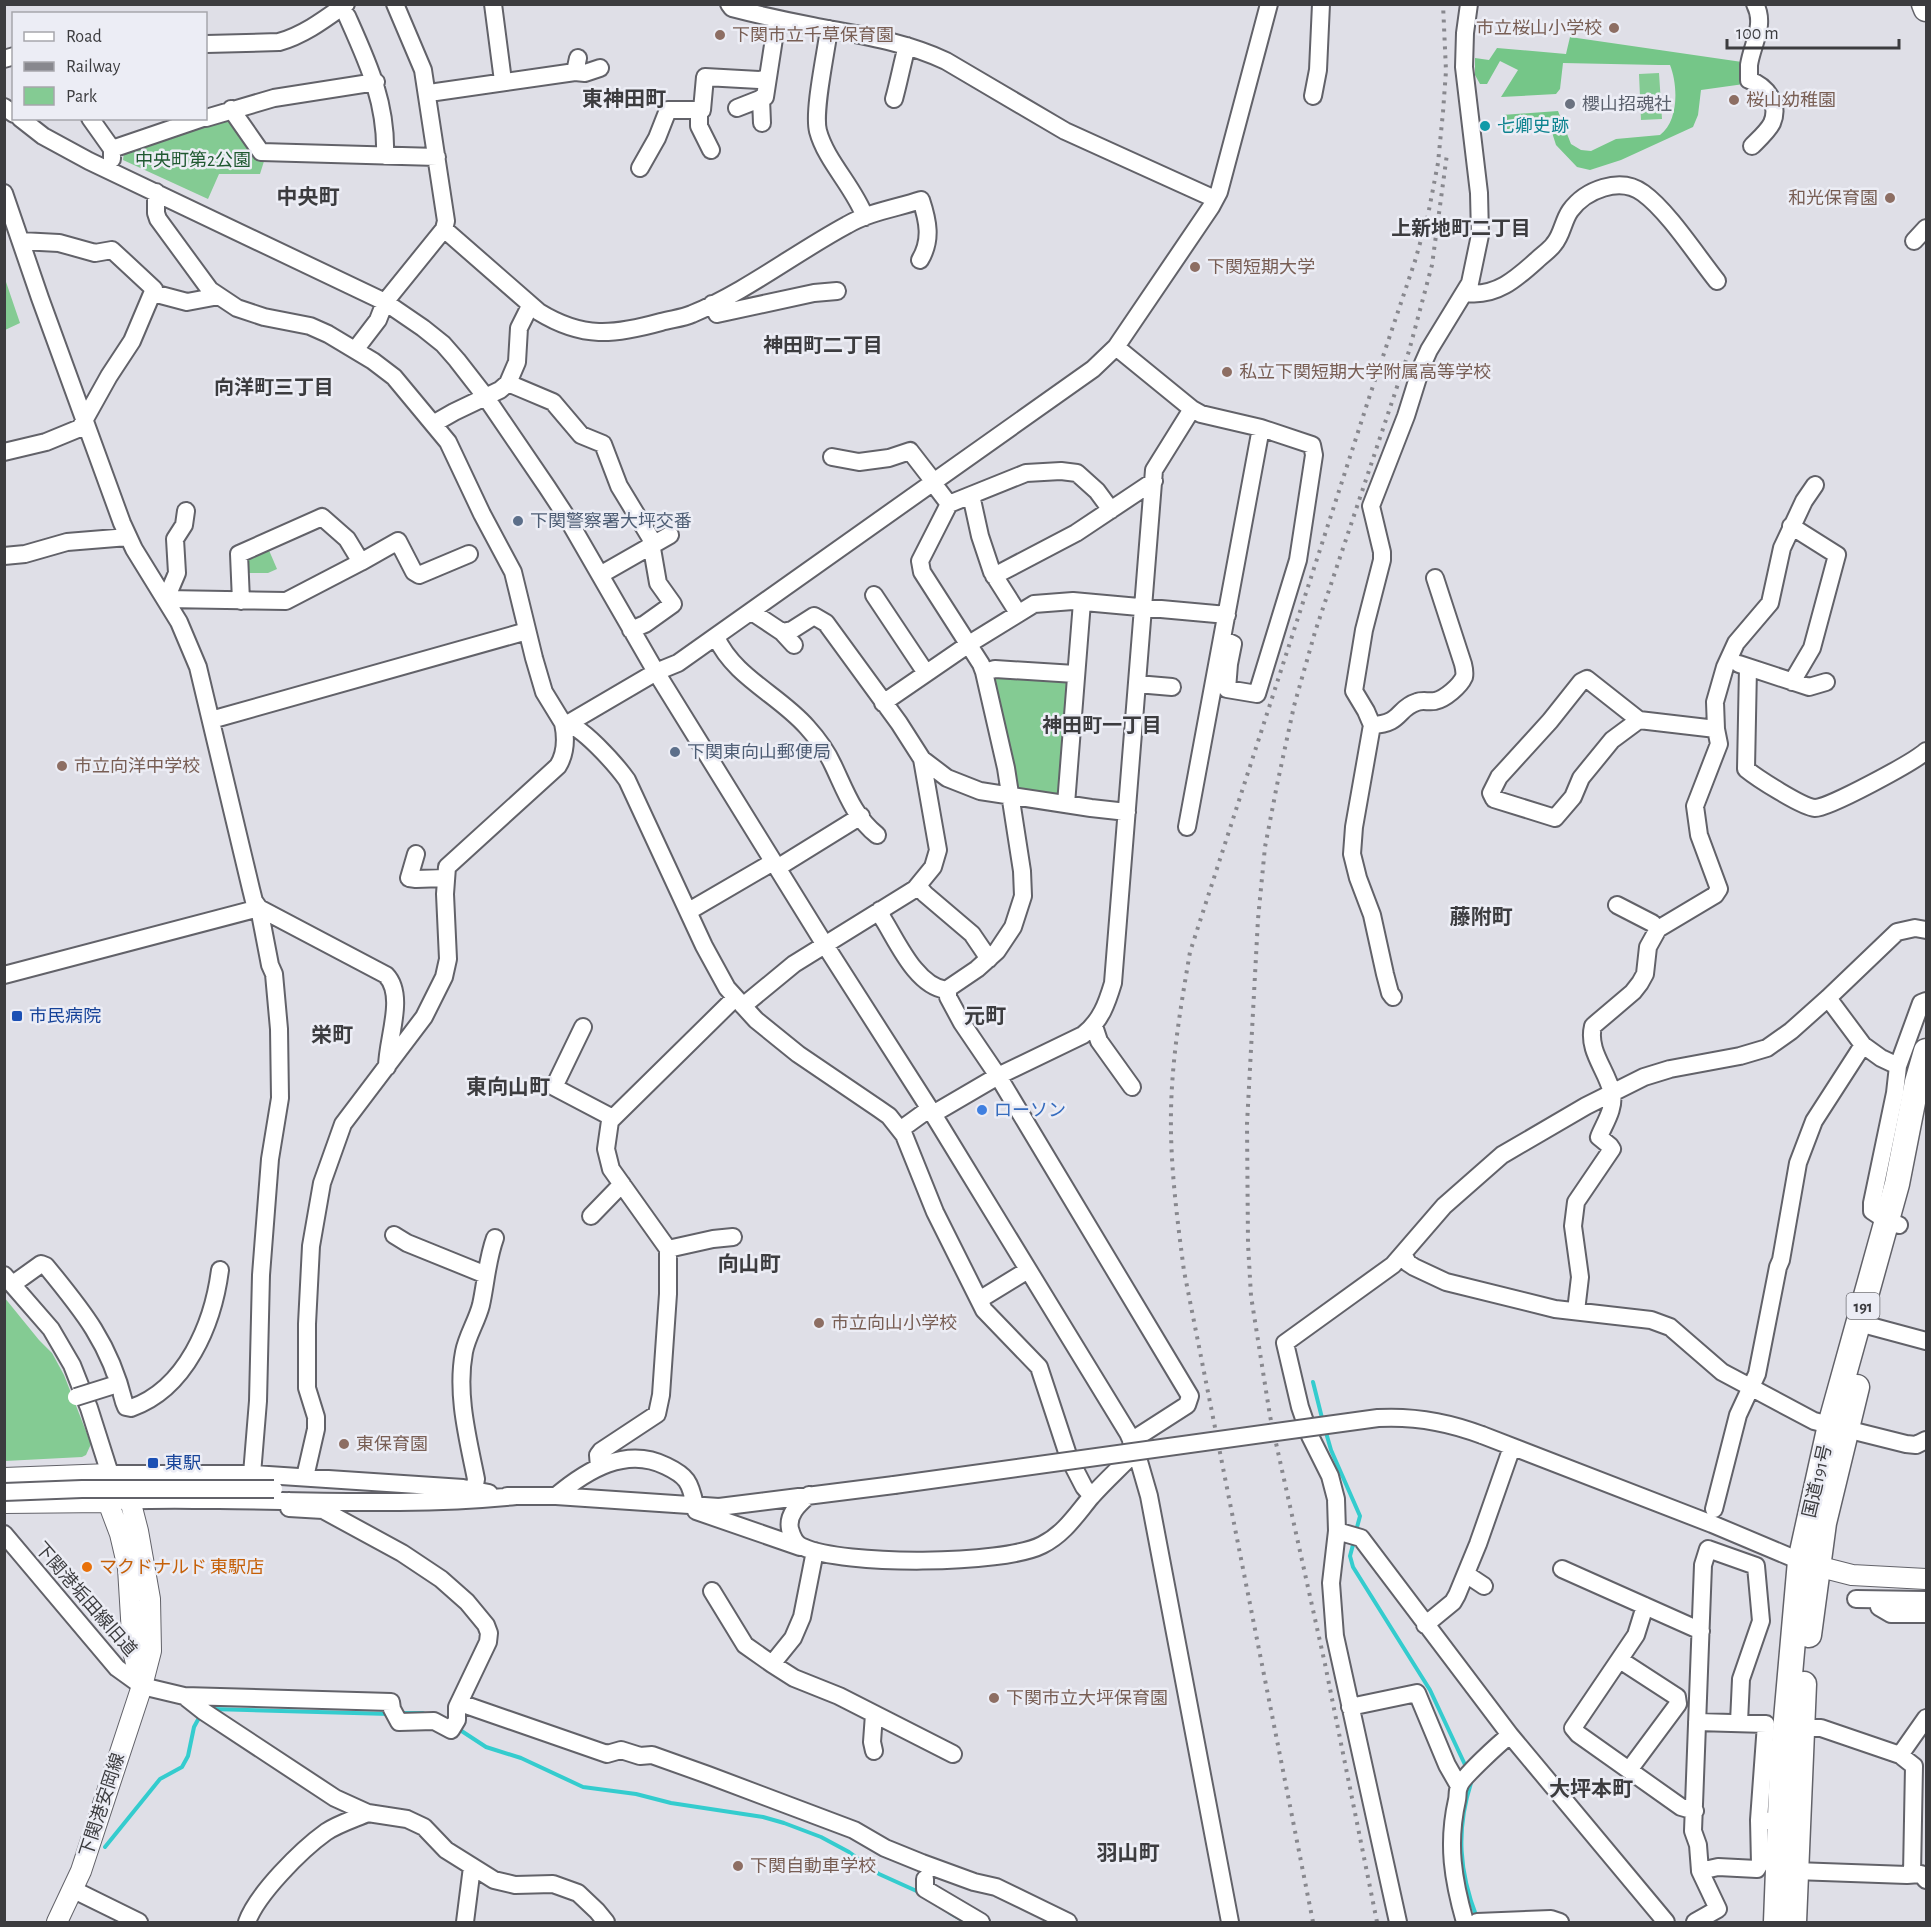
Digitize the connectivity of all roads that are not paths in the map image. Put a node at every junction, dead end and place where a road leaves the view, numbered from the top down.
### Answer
1 (394, 4) edge
2 (493, 4) edge
3 (729, 4) edge
4 (1269, 4) edge
5 (1321, 4) edge
6 (1469, 4) edge
7 (1755, 4) edge
8 (1924, 4) edge
9 (1926, 9) edge
10 (347, 10) edge
11 (777, 19) junction
12 (829, 29) junction
13 (207, 44) edge
14 (907, 46) junction
15 (600, 68) dead end
16 (768, 78) junction
17 (503, 81) junction
18 (376, 82) junction
19 (436, 93) dead end
20 (1313, 96) dead end
21 (761, 98) junction
22 (894, 99) dead end
23 (737, 108) dead end
24 (231, 109) junction
25 (699, 110) junction
26 (207, 117) edge
27 (23, 120) edge
28 (91, 120) edge
29 (198, 120) edge
30 (762, 123) dead end
31 (1752, 146) dead end
32 (112, 149) junction
33 (711, 150) dead end
34 (385, 156) junction
35 (437, 157) junction
36 (640, 168) dead end
37 (110, 171) junction
38 (4, 192) edge
39 (156, 192) junction
40 (1215, 199) junction
41 (866, 217) junction
42 (1926, 228) edge
43 (444, 229) junction
44 (21, 241) junction
45 (1914, 241) dead end
46 (920, 260) dead end
47 (1717, 281) dead end
48 (837, 291) dead end
49 (153, 293) junction
50 (1466, 293) junction
51 (219, 296) junction
52 (385, 303) junction
53 (712, 304) junction
54 (530, 306) junction
55 (1116, 347) junction
56 (355, 350) junction
57 (508, 383) junction
58 (485, 396) junction
59 (1192, 409) junction
60 (85, 422) junction
61 (433, 424) junction
62 (1262, 428) junction
63 (4, 452) edge
64 (832, 457) dead end
65 (1154, 481) junction
66 (933, 482) junction
67 (1815, 485) dead end
68 (971, 495) junction
69 (949, 504) junction
70 (1111, 510) junction
71 (186, 511) dead end
72 (1791, 526) junction
73 (670, 535) dead end
74 (128, 537) junction
75 (651, 546) junction
76 (469, 554) dead end
77 (4, 556) edge
78 (361, 562) junction
79 (600, 574) junction
80 (994, 576) junction
81 (1435, 578) dead end
82 (874, 595) dead end
83 (166, 599) junction
84 (241, 601) junction
85 (1082, 602) junction
86 (1142, 608) junction
87 (752, 612) junction
88 (1018, 613) junction
89 (1227, 615) junction
90 (631, 630) junction
91 (527, 631) junction
92 (782, 632) junction
93 (716, 637) junction
94 (1222, 639) junction
95 (969, 644) junction
96 (794, 645) dead end
97 (1728, 660) junction
98 (1748, 667) junction
99 (656, 672) junction
100 (984, 672) junction
101 (926, 673) junction
102 (1075, 674) junction
103 (1792, 682) junction
104 (1826, 682) dead end
105 (1137, 684) junction
106 (1172, 687) dead end
107 (883, 703) junction
108 (211, 720) junction
109 (1639, 720) junction
110 (566, 723) junction
111 (1372, 725) junction
112 (1716, 729) junction
113 (1926, 751) edge
114 (922, 759) junction
115 (1009, 795) junction
116 (1066, 804) junction
117 (1127, 812) junction
118 (861, 816) junction
119 (1187, 827) dead end
120 (877, 835) dead end
121 (416, 854) dead end
122 (775, 865) junction
123 (445, 878) junction
124 (918, 886) junction
125 (1617, 905) dead end
126 (259, 908) junction
127 (880, 910) junction
128 (689, 911) junction
129 (1658, 929) junction
130 (1926, 930) edge
131 (825, 945) junction
132 (989, 959) junction
133 (4, 975) edge
134 (948, 989) junction
135 (1394, 997) dead end
136 (1828, 998) junction
137 (1926, 1000) edge
138 (739, 1002) junction
139 (1094, 1026) junction
140 (583, 1027) dead end
141 (1863, 1045) junction
142 (1926, 1051) edge
143 (387, 1066) junction
144 (1898, 1066) junction
145 (998, 1076) junction
146 (1132, 1087) dead end
147 (1612, 1093) junction
148 (931, 1112) junction
149 (1926, 1117) edge
150 (613, 1118) junction
151 (900, 1130) junction
152 (622, 1184) junction
153 (591, 1216) dead end
154 (1893, 1223) junction
155 (394, 1235) dead end
156 (733, 1237) dead end
157 (495, 1238) dead end
158 (668, 1249) junction
159 (1402, 1254) junction
160 (220, 1270) dead end
161 (1028, 1270) junction
162 (486, 1275) junction
163 (9, 1279) edge
164 (979, 1300) junction
165 (1576, 1311) junction
166 (1866, 1325) junction
167 (1926, 1341) edge
168 (115, 1385) junction
169 (1752, 1388) junction
170 (76, 1397) dead end
171 (1838, 1427) junction
172 (1926, 1440) edge
173 (1133, 1446) junction
174 (1512, 1447) junction
175 (598, 1467) junction
176 (110, 1474) junction
177 (252, 1474) junction
178 (305, 1477) junction
179 (4, 1478) edge
180 (474, 1491) junction
181 (4, 1492) edge
182 (809, 1495) junction
183 (516, 1496) junction
184 (556, 1496) junction
185 (1092, 1496) junction
186 (130, 1500) junction
187 (289, 1501) junction
188 (108, 1502) junction
189 (4, 1503) edge
190 (673, 1504) junction
191 (695, 1505) junction
192 (1714, 1509) dead end
193 (4, 1534) edge
194 (1348, 1534) junction
195 (808, 1549) junction
196 (1808, 1564) junction
197 (1562, 1569) dead end
198 (1466, 1574) junction
199 (1921, 1579) edge
200 (1484, 1586) dead end
201 (1631, 1589) dead end
202 (712, 1591) dead end
203 (1917, 1600) edge
204 (1645, 1606) junction
205 (1880, 1607) junction
206 (1926, 1614) edge
207 (1425, 1624) junction
208 (1701, 1624) junction
209 (1620, 1660) junction
210 (772, 1664) junction
211 (142, 1686) junction
212 (184, 1696) junction
213 (460, 1703) junction
214 (1350, 1707) junction
215 (874, 1714) junction
216 (1926, 1718) edge
217 (1696, 1722) junction
218 (1739, 1722) junction
219 (1802, 1728) junction
220 (1510, 1735) junction
221 (874, 1750) dead end
222 (953, 1754) dead end
223 (1900, 1755) junction
224 (1629, 1770) junction
225 (1466, 1778) junction
226 (1695, 1811) junction
227 (368, 1813) junction
228 (1769, 1821) junction
229 (472, 1867) junction
230 (1700, 1871) junction
231 (1795, 1871) junction
232 (1919, 1877) edge
233 (925, 1879) dead end
234 (72, 1890) junction
235 (1482, 1922) edge
236 (57, 1923) edge
237 (139, 1923) edge
238 (247, 1923) edge
239 (465, 1923) edge
240 (606, 1923) edge
241 (981, 1923) edge
242 (1068, 1923) edge
243 (1230, 1923) edge
244 (1398, 1923) edge
245 (1465, 1923) edge
246 (1560, 1923) edge
247 (1666, 1923) edge
248 (1695, 1923) edge
249 (1776, 1923) edge
250 (1794, 1923) edge

1 - 35 street
2 - 17 street
3 - 11 street
4 - 40 street
5 - 20 street
6 - 50 street
7 - 31 street
8 - 9 highway
10 - 13 street
10 - 18 street
11 - 12 street
11 - 16 street
12 - 14 street
12 - 41 street
14 - 22 street
14 - 40 street
15 - 17 street
16 - 21 street
16 - 25 street
17 - 19 street
18 - 24 street
18 - 34 street
21 - 23 street
21 - 30 street
24 - 26 street
24 - 34 street
25 - 33 street
25 - 36 street
27 - 37 street
28 - 32 street
29 - 32 street
32 - 37 street
34 - 35 street
35 - 43 street
37 - 39 street
38 - 44 street
39 - 51 street
39 - 52 street
40 - 55 street
41 - 46 street
41 - 53 street
42 - 45 street
43 - 52 street
43 - 54 street
44 - 49 street
44 - 60 street
47 - 50 street
48 - 53 street
49 - 51 street
49 - 60 street
50 - 111 street
51 - 56 street
52 - 56 street
52 - 58 street
53 - 54 street
54 - 57 street
55 - 59 street
55 - 66 street
56 - 61 street
57 - 58 street
57 - 75 street
58 - 61 street
58 - 79 street
59 - 62 street
59 - 65 street
60 - 63 street
60 - 74 street
61 - 91 street
62 - 89 street
62 - 94 street
64 - 66 street
65 - 70 street
65 - 86 street
66 - 69 street
66 - 87 street
67 - 72 street
68 - 69 street
68 - 70 street
68 - 80 street
69 - 95 street
70 - 80 street
71 - 83 street
72 - 97 street
72 - 103 street
73 - 75 street
74 - 77 street
74 - 83 street
75 - 79 street
75 - 90 street
76 - 78 street
78 - 84 street
78 - 84 street
79 - 90 street
80 - 88 street
81 - 111 street
82 - 101 street
83 - 84 street
83 - 108 street
85 - 86 street
85 - 88 street
85 - 102 street
86 - 89 street
86 - 105 street
87 - 92 street
87 - 93 street
88 - 95 street
89 - 94 street
90 - 99 street
91 - 108 street
91 - 110 street
92 - 96 street
92 - 107 street
93 - 99 street
93 - 118 street
94 - 119 street
95 - 100 street
95 - 101 street
97 - 98 street
97 - 112 street
98 - 103 street
98 - 113 street
99 - 110 street
99 - 122 street
100 - 102 street
100 - 115 street
101 - 107 street
102 - 116 street
103 - 104 street
105 - 106 street
105 - 117 street
107 - 114 street
108 - 126 street
109 - 109 street
109 - 112 street
110 - 123 street
110 - 128 street
111 - 135 street
112 - 129 street
114 - 115 street
114 - 124 street
115 - 116 street
115 - 132 street
116 - 117 street
117 - 139 street
118 - 120 street
118 - 122 street
121 - 123 street
122 - 128 street
122 - 131 street
123 - 143 street
124 - 127 street
124 - 132 street
125 - 129 street
126 - 133 street
126 - 143 street
126 - 177 street
127 - 131 street
127 - 134 street
128 - 138 street
129 - 147 street
130 - 136 street
131 - 138 street
131 - 148 street
132 - 134 street
134 - 145 street
136 - 141 street
136 - 147 street
137 - 144 street
138 - 150 street
138 - 151 street
139 - 145 street
139 - 146 street
140 - 150 street
141 - 144 street
141 - 169 street
142 - 154 highway, 国道191号 / 191
143 - 178 street
144 - 154 street
145 - 148 street
145 - 173 street
147 - 159 street
147 - 165 street
148 - 151 street
148 - 161 street
149 - 154 highway, 国道191号 / 191
150 - 152 street
151 - 164 street
152 - 153 street
152 - 158 street
154 - 166 highway, 国道191号 / 191
155 - 162 street
156 - 158 street
157 - 162 street
158 - 175 street
159 - 165 street
159 - 194 street
160 - 168 street
161 - 164 street
161 - 173 street
162 - 180 street
163 - 168 street
163 - 176 street
164 - 185 street
165 - 169 street
166 - 167 street
166 - 171 highway, 国道191号 / 191
168 - 170 street, bridge
169 - 171 street
169 - 192 street
171 - 172 street
171 - 196 highway, 国道191号 / 191
173 - 185 street
173 - 243 street
174 - 182 street, bridge
174 - 196 street
174 - 198 street
175 - 184 street
175 - 191 street
176 - 177 street
176 - 179 main road
176 - 186 main road, 下関港安岡線
176 - 188 street
177 - 178 street
178 - 180 street
180 - 183 street
181 - 183 street, bridge
182 - 191 street
182 - 195 street
183 - 184 street
183 - 187 street
184 - 190 street
185 - 195 street
186 - 187 street
186 - 188 street
186 - 211 main road, 下関港安岡線
187 - 213 street
188 - 189 main road
188 - 211 main road
190 - 191 street
190 - 195 street
193 - 211 street, 下関港垢田線旧道
194 - 207 street
194 - 214 street
195 - 210 street
196 - 199 main road
196 - 219 highway, 国道191号 / 191
196 - 228 highway, 国道191号 / 191
197 - 204 street
198 - 200 street
198 - 207 street
199 - 203 street
201 - 208 street
202 - 210 street
203 - 205 street
203 - 205 street
204 - 208 street
204 - 209 street
205 - 206 street
207 - 220 street
208 - 217 street
208 - 218 street
209 - 224 street
209 - 224 street
210 - 215 street
211 - 212 street
211 - 234 main road, 下関港安岡線
212 - 213 street
212 - 227 street
213 - 242 street
214 - 225 street
214 - 244 street
215 - 221 street
215 - 222 street
216 - 223 street
217 - 218 street
217 - 226 street
218 - 228 street
219 - 223 street
219 - 231 highway, 国道191号 / 191
220 - 225 street
220 - 247 street
223 - 232 street
224 - 226 street
225 - 245 street
226 - 230 street
227 - 229 street
227 - 238 street
228 - 230 street
228 - 249 highway, 国道191号 / 191
229 - 239 street
229 - 240 street
230 - 248 street
231 - 232 street
231 - 250 highway, 国道191号 / 191
233 - 241 street
234 - 236 main road, 下関港安岡線
234 - 237 street
235 - 246 street

